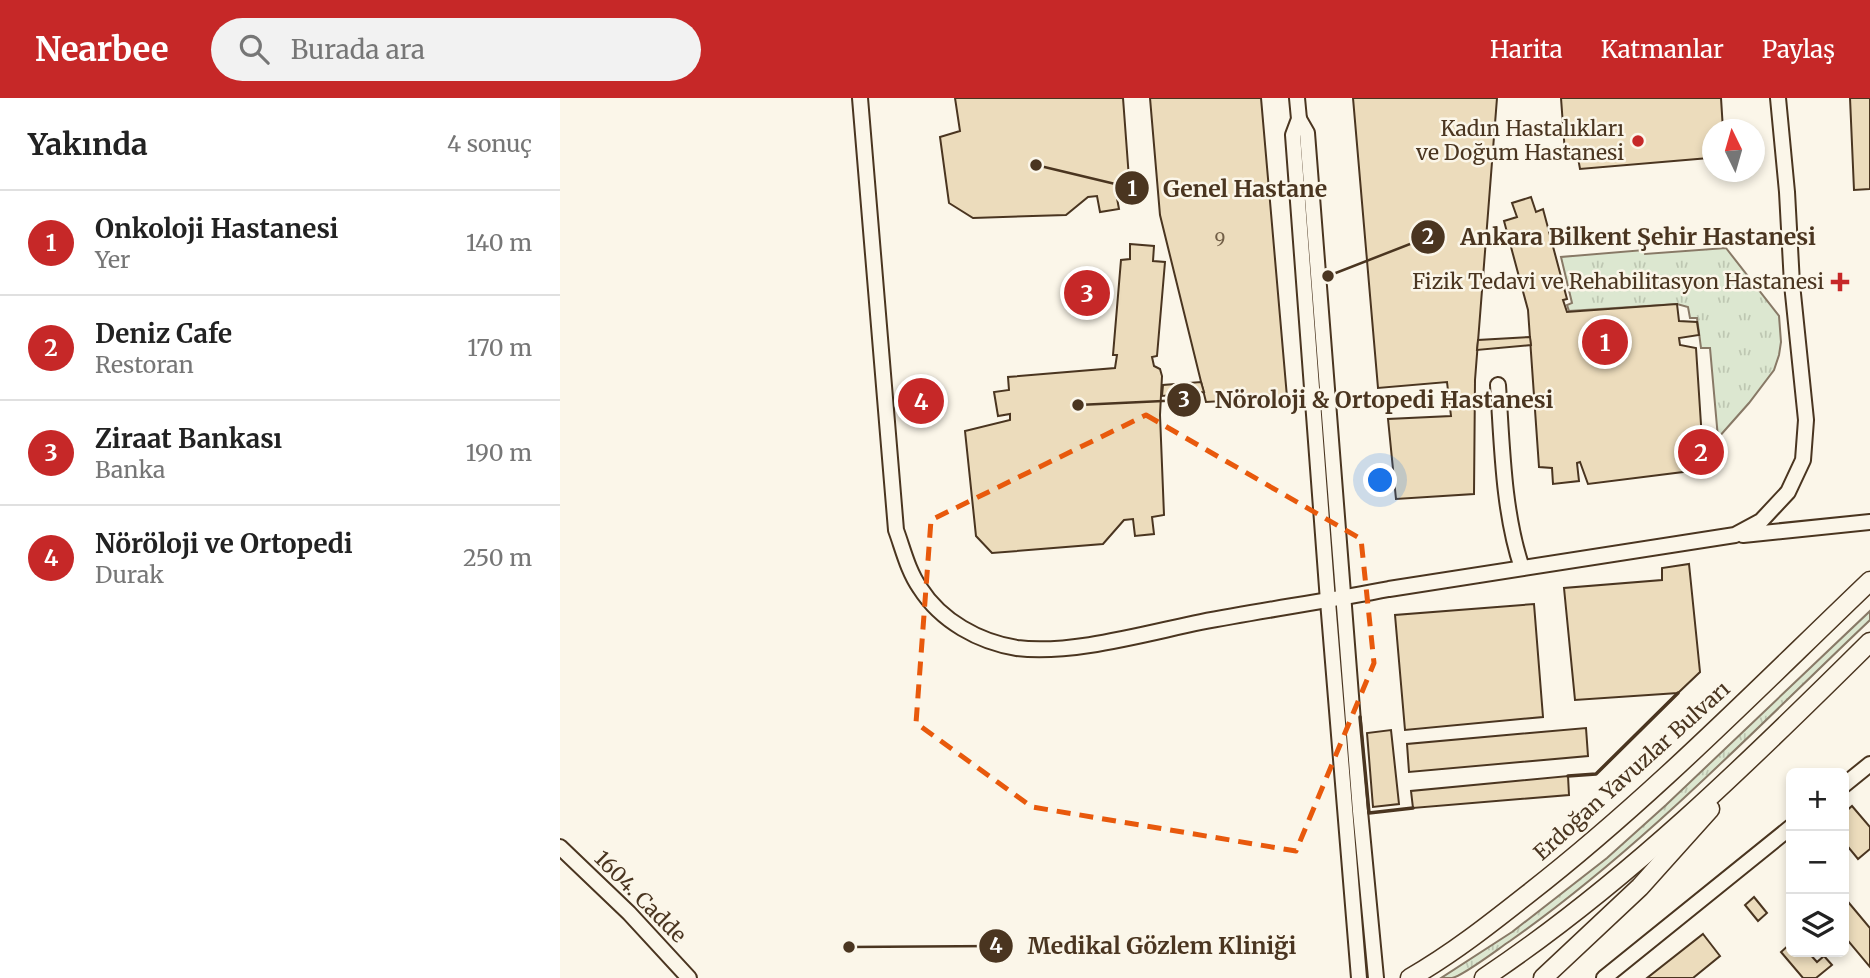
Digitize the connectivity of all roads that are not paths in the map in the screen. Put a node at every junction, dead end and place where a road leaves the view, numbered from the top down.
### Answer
1 (860, 98) edge
2 (1297, 98) edge
3 (1778, 98) edge
4 (1299, 119) junction
5 (1498, 385) dead end
6 (1870, 522) edge
7 (1735, 535) junction
8 (1522, 568) junction
9 (1870, 581) edge
10 (1343, 599) junction
11 (1328, 601) junction
12 (1870, 642) edge
13 (1768, 743) junction
14 (1870, 764) edge
15 (1849, 781) edge
16 (1786, 831) edge
17 (560, 847) edge
18 (689, 978) edge
19 (1359, 978) edge
20 (1376, 978) edge
21 (1410, 978) edge
22 (1484, 978) edge
23 (1543, 978) edge
24 (1604, 978) edge

1 - 11 street
2 - 4 street
3 - 7 street
4 - 10 street
4 - 11 street
5 - 8 street
6 - 7 street
7 - 8 street
8 - 10 street
9 - 21 main road, Erdoğan Yavuzlar Bulvarı
10 - 11 street
10 - 20 street
11 - 19 street
12 - 13 main road
13 - 22 main road
13 - 23 main road
14 - 15 street
16 - 24 street
17 - 18 street, 1604. Cadde

